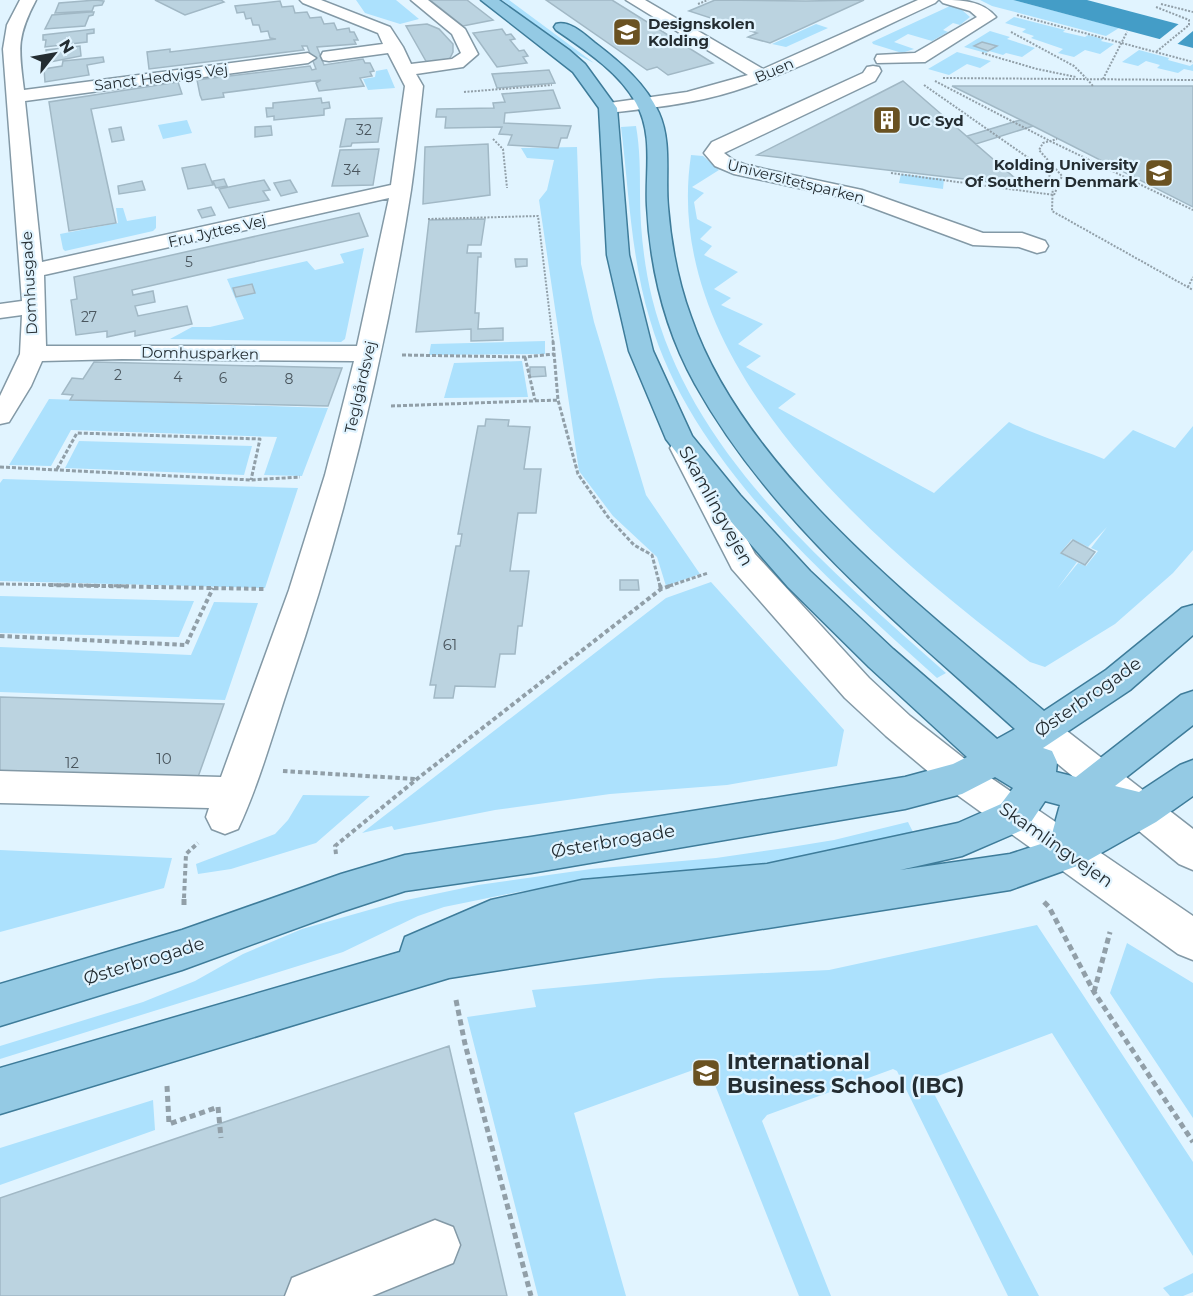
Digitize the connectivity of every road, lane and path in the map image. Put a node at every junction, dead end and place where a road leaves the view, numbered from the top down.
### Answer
1 (28, 0) edge
2 (308, 0) edge
3 (419, 0) edge
4 (489, 0) edge
5 (634, 0) edge
6 (930, 0) edge
7 (948, 0) edge
8 (1161, 4) dead end
9 (1156, 7) dead end
10 (351, 9) edge
11 (1193, 12) edge
12 (1007, 13) dead end
13 (988, 17) junction
14 (550, 19) dead end
15 (1193, 19) edge
16 (1189, 20) junction
17 (1189, 25) joint
18 (1126, 32) dead end
19 (837, 42) junction
20 (1121, 43) junction
21 (1166, 44) joint
22 (394, 47) junction
23 (1156, 52) junction
24 (980, 53) dead end
25 (328, 56) dead end
26 (308, 58) dead end
27 (1193, 62) edge
28 (878, 65) junction
29 (406, 70) junction
30 (762, 76) junction
31 (1086, 79) junction
32 (1103, 79) junction
33 (1193, 80) edge
34 (1093, 86) dead end
35 (530, 87) dead end
36 (14, 97) junction
37 (412, 97) junction
38 (645, 103) junction
39 (608, 108) junction
40 (493, 139) dead end
41 (1057, 139) dead end
42 (1050, 141) junction
43 (881, 172) dead end
44 (23, 178) junction
45 (0, 181) edge
46 (507, 188) dead end
47 (401, 189) junction
48 (1054, 195) junction
49 (1193, 210) edge
50 (426, 219) dead end
51 (1037, 246) dead end
52 (32, 271) junction
53 (1193, 277) edge
54 (1188, 287) junction
55 (1193, 290) edge
56 (34, 307) junction
57 (0, 311) edge
58 (32, 354) junction
59 (368, 354) junction
60 (554, 354) junction
61 (525, 357) junction
62 (535, 400) junction
63 (558, 400) junction
64 (356, 407) junction
65 (0, 416) edge
66 (680, 439) junction
67 (0, 467) edge
68 (57, 469) junction
69 (339, 475) junction
70 (251, 480) junction
71 (743, 561) junction
72 (0, 584) edge
73 (213, 588) junction
74 (662, 589) junction
75 (305, 590) junction
76 (1193, 617) edge
77 (0, 636) edge
78 (1193, 705) edge
79 (1042, 731) junction
80 (994, 759) junction
81 (1193, 776) edge
82 (962, 778) junction
83 (417, 779) junction
84 (1037, 783) junction
85 (1091, 786) junction
86 (0, 787) edge
87 (234, 793) junction
88 (1143, 810) junction
89 (1014, 816) junction
90 (1193, 852) edge
91 (1066, 853) junction
92 (1010, 872) junction
93 (341, 893) junction
94 (1112, 926) dead end
95 (1193, 940) edge
96 (182, 950) junction
97 (340, 989) junction
98 (455, 991) dead end
99 (1094, 992) junction
100 (0, 1005) edge
101 (0, 1091) edge
102 (169, 1125) dead end
103 (221, 1138) dead end
104 (1193, 1142) edge
105 (435, 1245) dead end
106 (310, 1296) edge
107 (531, 1296) edge

1 - 36 street, Domhusgade
2 - 10 street, Teglgårdsvej
3 - 29 street
4 - 39 main road, Skamlingvejen
5 - 30 street
6 - 19 street, Buen
7 - 13 street
8 - 11 path
9 - 16 path
10 - 22 street, Teglgårdsvej
12 - 20 path
13 - 28 street
13 - 31 path
14 - 38 main road
15 - 16 path
16 - 17 path
17 - 21 path
18 - 20 path
19 - 28 street
19 - 30 street, Buen
20 - 23 path
20 - 32 path
21 - 23 path
22 - 25 street
22 - 29 street, Teglgårdsvej
23 - 27 path
24 - 31 path
26 - 36 street, Sanct Hedvigs Vej
28 - 48 path
28 - 51 street, Universitetsparken
29 - 37 street, Teglgårdsvej
30 - 38 street, Buen
31 - 32 path
31 - 34 path
31 - 42 path
32 - 33 path
35 - 37 path
36 - 44 street, Domhusgade
37 - 47 street, Teglgårdsvej
38 - 39 street, Buen
38 - 79 main road
39 - 66 main road, Skamlingvejen
40 - 46 path
41 - 42 path
42 - 48 path
42 - 49 path
43 - 48 path
44 - 45 street
44 - 52 street, Domhusgade
47 - 52 street, Fru Jyttes Vej
47 - 59 street, Teglgårdsvej
48 - 54 path
50 - 60 path
52 - 56 street, Domhusgade
53 - 54 path
54 - 55 path
56 - 57 street
56 - 58 street, Domhusgade
58 - 59 street, Domhusparken
58 - 65 street, Domhusgade
59 - 61 path
59 - 64 street, Teglgårdsvej
60 - 61 path
60 - 63 path
61 - 62 path
62 - 63 path
62 - 64 path
63 - 74 path
64 - 69 street, Teglgårdsvej
66 - 71 street, Skamlingvejen
66 - 80 main road
67 - 68 path
68 - 70 path
68 - 70 path
69 - 70 path
69 - 75 street, Teglgårdsvej
71 - 74 path
71 - 82 street, Skamlingvejen
72 - 73 path
73 - 75 path
73 - 77 path
74 - 83 path
75 - 87 street, Teglgårdsvej
76 - 79 main road, Østerbrogade
78 - 85 main road
79 - 80 main road, Østerbrogade
79 - 84 main road
79 - 85 street
80 - 82 main road, Østerbrogade
80 - 84 main road
81 - 88 main road
82 - 89 street, Skamlingvejen
82 - 93 main road, Østerbrogade
83 - 87 path
83 - 93 path
84 - 85 main road
84 - 89 main road
85 - 88 street
85 - 91 main road
86 - 87 street
87 - 96 path
88 - 90 street
88 - 91 main road
89 - 91 street, Skamlingvejen
89 - 97 main road
91 - 92 main road
91 - 95 street, Skamlingvejen
92 - 97 main road
92 - 99 path
93 - 96 main road, Østerbrogade
94 - 99 path
96 - 100 main road, Østerbrogade
97 - 101 main road
98 - 107 path
99 - 104 path
102 - 103 path
105 - 106 street

